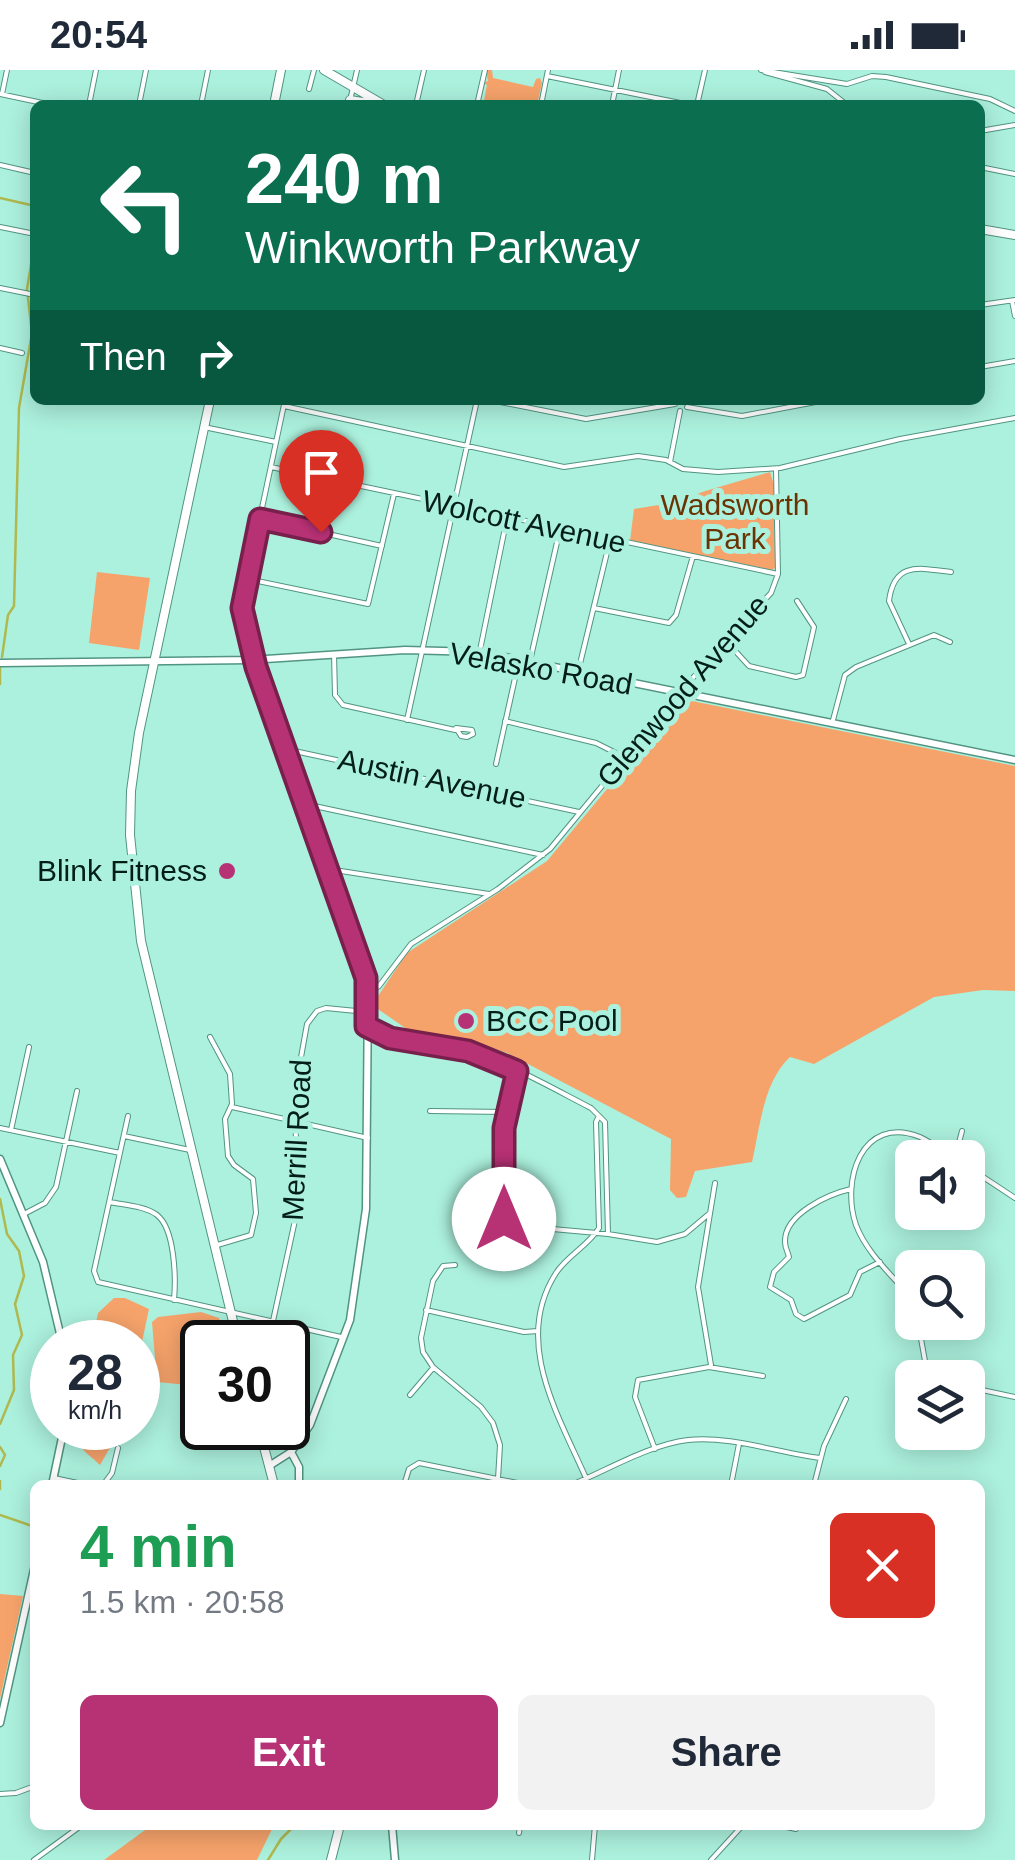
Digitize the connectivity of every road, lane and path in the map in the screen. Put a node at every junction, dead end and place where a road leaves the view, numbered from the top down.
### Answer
1 (7, 70) edge
2 (96, 70) edge
3 (146, 70) edge
4 (208, 70) edge
5 (281, 70) edge
6 (314, 70) edge
7 (324, 70) edge
8 (357, 70) edge
9 (424, 70) edge
10 (484, 70) edge
11 (619, 70) edge
12 (705, 70) edge
13 (762, 70) edge
14 (548, 73) edge
15 (353, 88) junction
16 (310, 89) dead end
17 (615, 89) junction
18 (1, 94) edge
19 (30, 100) edge
20 (91, 100) edge
21 (140, 100) edge
22 (203, 100) edge
23 (275, 100) edge
24 (351, 100) edge
25 (373, 100) edge
26 (417, 100) edge
27 (478, 100) edge
28 (542, 100) edge
29 (613, 100) edge
30 (669, 100) edge
31 (696, 100) edge
32 (841, 100) edge
33 (1015, 110) edge
34 (1015, 124) edge
35 (985, 130) edge
36 (0, 166) edge
37 (985, 168) edge
38 (30, 172) edge
39 (1015, 174) edge
40 (0, 227) edge
41 (985, 231) edge
42 (30, 233) edge
43 (1015, 234) edge
44 (0, 288) edge
45 (30, 294) edge
46 (1014, 301) edge
47 (985, 305) edge
48 (1015, 316) edge
49 (0, 348) edge
50 (22, 352) dead end
51 (1015, 361) edge
52 (985, 366) edge
53 (209, 405) edge
54 (284, 405) edge
55 (293, 405) edge
56 (476, 405) edge
57 (515, 405) edge
58 (660, 405) edge
59 (677, 405) edge
60 (685, 405) edge
61 (691, 405) edge
62 (800, 405) edge
63 (680, 411) junction
64 (1015, 418) edge
65 (204, 427) junction
66 (276, 442) junction
67 (467, 446) junction
68 (670, 462) junction
69 (271, 467) junction
70 (776, 469) junction
71 (394, 494) junction
72 (454, 506) junction
73 (508, 518) junction
74 (260, 519) junction
75 (560, 530) junction
76 (610, 540) junction
77 (382, 546) junction
78 (693, 556) junction
79 (951, 572) dead end
80 (778, 574) junction
81 (246, 579) junction
82 (798, 601) dead end
83 (594, 608) junction
84 (727, 642) junction
85 (950, 642) dead end
86 (909, 644) junction
87 (422, 650) junction
88 (480, 652) junction
89 (334, 654) junction
90 (255, 660) junction
91 (519, 660) junction
92 (154, 661) junction
93 (530, 662) junction
94 (0, 663) edge
95 (578, 673) junction
96 (678, 694) junction
97 (407, 720) junction
98 (506, 721) junction
99 (832, 725) junction
100 (455, 730) dead end
101 (285, 749) junction
102 (624, 757) junction
103 (1015, 760) edge
104 (496, 764) dead end
105 (305, 804) junction
106 (579, 812) junction
107 (543, 855) junction
108 (328, 869) junction
109 (490, 894) junction
110 (368, 993) junction
111 (366, 1012) junction
112 (366, 1026) junction
113 (210, 1037) dead end
114 (29, 1047) dead end
115 (517, 1071) junction
116 (77, 1091) dead end
117 (232, 1104) junction
118 (430, 1111) dead end
119 (507, 1112) junction
120 (128, 1116) dead end
121 (599, 1116) junction
122 (295, 1122) junction
123 (0, 1128) edge
124 (12, 1130) junction
125 (962, 1131) dead end
126 (124, 1136) junction
127 (368, 1138) junction
128 (925, 1140) edge
129 (959, 1140) edge
130 (67, 1141) junction
131 (190, 1150) junction
132 (120, 1154) junction
133 (0, 1158) edge
134 (985, 1178) edge
135 (715, 1183) dead end
136 (851, 1189) junction
137 (1015, 1198) edge
138 (110, 1202) junction
139 (710, 1213) junction
140 (24, 1214) junction
141 (693, 1228) junction
142 (597, 1233) junction
143 (608, 1234) junction
144 (706, 1235) junction
145 (214, 1246) junction
146 (880, 1262) junction
147 (454, 1265) dead end
148 (895, 1280) edge
149 (174, 1300) junction
150 (426, 1310) junction
151 (231, 1312) junction
152 (57, 1320) edge
153 (233, 1320) edge
154 (268, 1320) edge
155 (273, 1320) edge
156 (310, 1330) edge
157 (538, 1331) junction
158 (346, 1338) junction
159 (711, 1367) junction
160 (433, 1368) junction
161 (763, 1376) dead end
162 (985, 1391) edge
163 (410, 1395) dead end
164 (1015, 1397) edge
165 (846, 1399) dead end
166 (740, 1444) junction
167 (655, 1449) junction
168 (59, 1450) edge
169 (118, 1450) edge
170 (265, 1450) edge
171 (291, 1452) junction
172 (820, 1458) junction
173 (269, 1466) junction
174 (498, 1479) junction
175 (53, 1480) edge
176 (107, 1480) edge
177 (273, 1480) edge
178 (299, 1480) edge
179 (405, 1480) edge
180 (503, 1480) edge
181 (587, 1480) edge
182 (592, 1480) edge
183 (733, 1480) edge
184 (815, 1480) edge
185 (30, 1591) edge
186 (0, 1723) edge
187 (30, 1788) edge
188 (0, 1794) edge
189 (75, 1830) edge
190 (339, 1830) edge
191 (393, 1830) edge
192 (519, 1830) edge
193 (595, 1830) edge
194 (739, 1830) edge
195 (519, 1833) dead end
196 (34, 1860) edge
197 (331, 1860) edge
198 (396, 1860) edge
199 (592, 1860) edge
200 (711, 1860) edge

1 - 18 street
2 - 20 street
3 - 21 street
4 - 22 street
5 - 23 main road
6 - 16 street
7 - 15 main road
8 - 15 street
9 - 26 street
10 - 27 street
11 - 17 street
12 - 31 street
13 - 32 street
13 - 33 street
14 - 17 street
14 - 28 street
15 - 24 street
15 - 25 main road
17 - 29 street
17 - 30 street
18 - 19 street
34 - 35 street
36 - 38 street
37 - 39 street
40 - 42 street
41 - 43 main road
44 - 45 street
46 - 47 street
46 - 48 street
49 - 50 street
51 - 52 street
53 - 65 main road
54 - 66 street
55 - 67 street
56 - 67 street
57 - 58 street
59 - 63 street
60 - 63 street
61 - 62 street
63 - 68 street
64 - 70 street
65 - 66 street
65 - 92 main road
66 - 69 street
67 - 68 street
67 - 72 street
68 - 70 street
69 - 71 street, Wolcott Avenue
69 - 74 street
70 - 80 street, Glenwood Avenue
71 - 72 street, Wolcott Avenue
71 - 77 street
72 - 73 street, Wolcott Avenue
72 - 87 street
73 - 75 street, Wolcott Avenue
73 - 88 street
74 - 77 street
74 - 81 street
75 - 76 street, Wolcott Avenue
75 - 93 street
76 - 78 street, Wolcott Avenue
76 - 83 street
77 - 81 street
78 - 80 street, Wolcott Avenue
78 - 83 street
79 - 86 street
80 - 84 street, Glenwood Avenue
81 - 90 street
82 - 84 street
83 - 95 street
84 - 96 street, Glenwood Avenue
85 - 86 street
86 - 99 street
87 - 88 street, Velasko Road
87 - 89 street, Velasko Road
87 - 97 street
88 - 91 street, Velasko Road
89 - 90 street, Velasko Road
89 - 97 street
90 - 92 street, Velasko Road
90 - 101 street
91 - 93 street, Velasko Road
91 - 98 street
92 - 94 street, Velasko Road
92 - 131 main road
93 - 95 street, Velasko Road
95 - 96 street, Velasko Road
96 - 99 street, Velasko Road
96 - 102 street, Glenwood Avenue
97 - 100 street
98 - 102 street
98 - 104 street
99 - 103 street, Velasko Road
101 - 105 street
101 - 106 street, Austin Avenue
102 - 106 street, Glenwood Avenue
105 - 107 street
105 - 108 street
106 - 107 street, Glenwood Avenue
107 - 109 street, Glenwood Avenue
108 - 109 street
108 - 110 street
109 - 110 street, Glenwood Avenue
110 - 111 street
111 - 112 street
111 - 122 street, Merrill Road
112 - 115 street
112 - 127 street
113 - 117 street
114 - 124 street
115 - 119 street
115 - 121 street
116 - 130 street
117 - 122 street
117 - 145 street
118 - 119 street
119 - 142 street
120 - 126 street
121 - 142 street
121 - 143 street
122 - 127 street
122 - 155 street, Merrill Road
123 - 124 street
124 - 130 street
125 - 129 street
126 - 131 street
126 - 132 street
127 - 158 street
128 - 136 street
130 - 132 street
130 - 140 street
131 - 145 main road
132 - 138 street
133 - 140 street
134 - 137 street
135 - 139 street
136 - 146 street
136 - 146 street
138 - 149 street
138 - 149 street
139 - 141 street
139 - 144 street
140 - 152 street
141 - 143 street
141 - 144 street
142 - 143 street
142 - 157 street
144 - 159 street
145 - 151 main road
146 - 148 street
147 - 150 street
149 - 151 street
150 - 157 street
150 - 160 street
151 - 153 main road
151 - 154 street
156 - 158 street
157 - 181 street
158 - 171 street
159 - 161 street
159 - 167 street
160 - 163 street
160 - 174 street
162 - 164 street
165 - 172 street
166 - 167 street
166 - 172 street
166 - 183 street
167 - 182 street
168 - 175 street
169 - 176 street
170 - 173 main road
171 - 173 street
171 - 178 street
172 - 184 street
173 - 177 main road
174 - 179 street
174 - 180 street
185 - 186 street
187 - 188 street
189 - 196 street
190 - 197 main road
191 - 198 street
192 - 195 street
193 - 199 street
194 - 200 street

